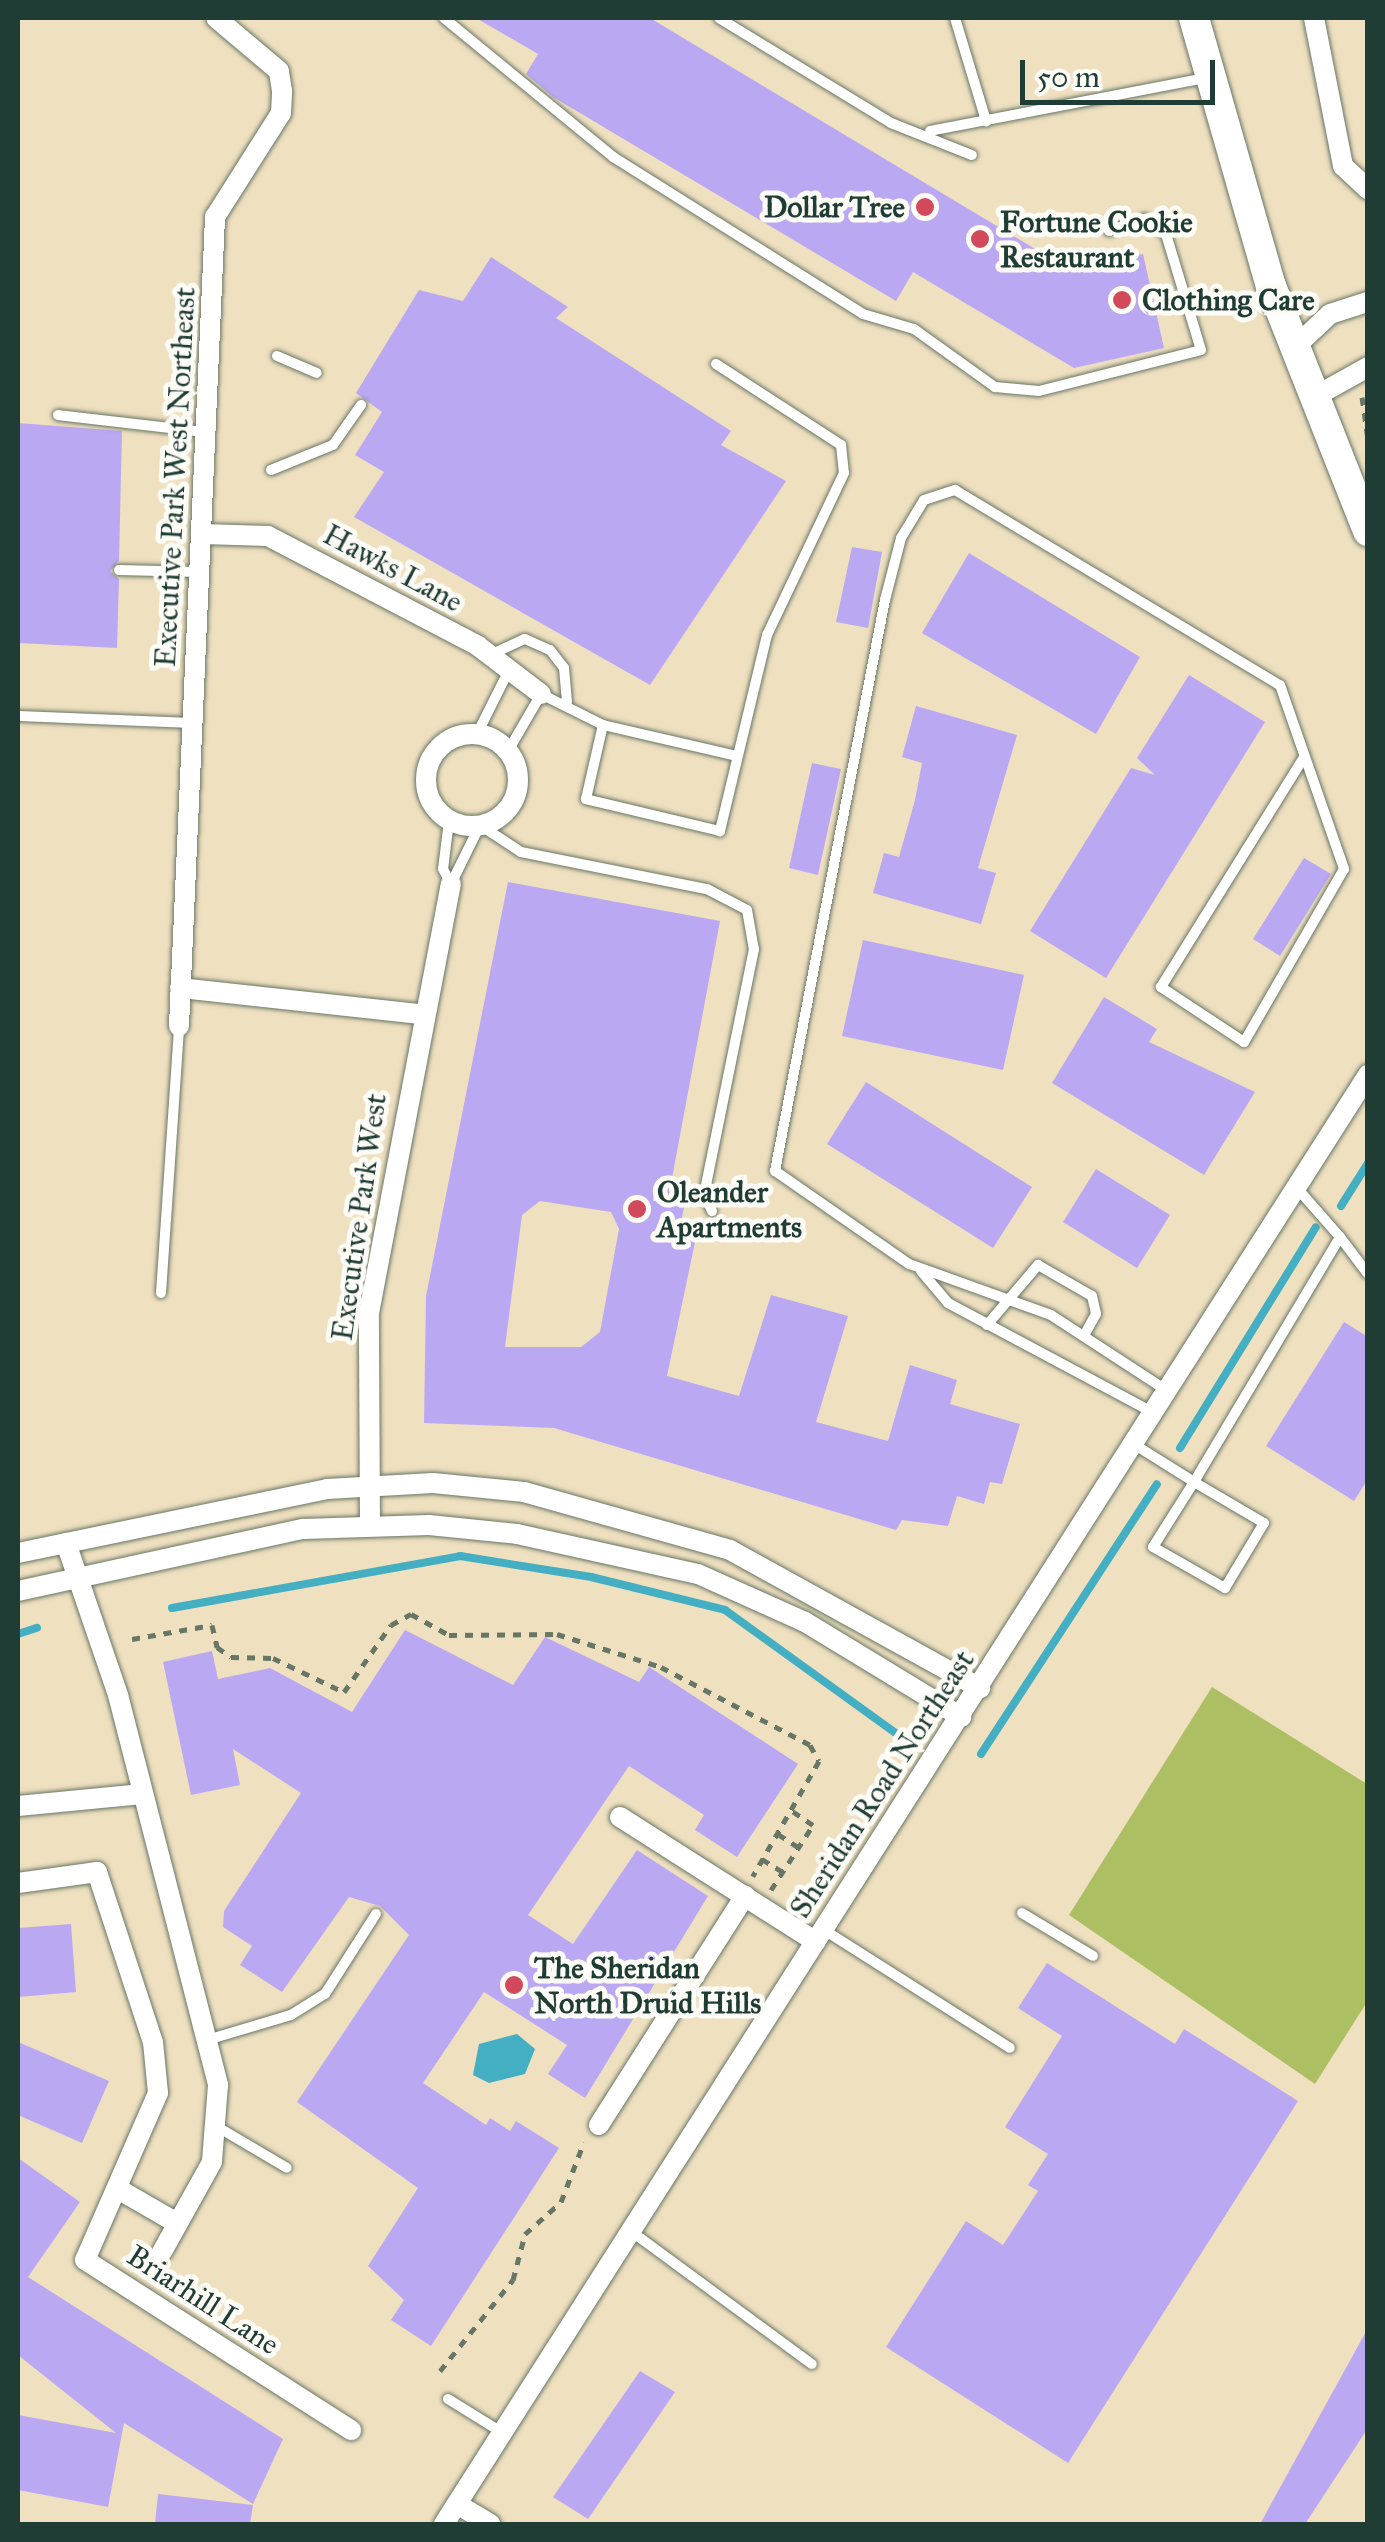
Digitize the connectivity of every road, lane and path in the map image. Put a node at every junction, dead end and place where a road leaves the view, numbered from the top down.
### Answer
1 (216, 18) edge
2 (444, 18) edge
3 (719, 18) edge
4 (955, 18) edge
5 (1194, 18) edge
6 (1314, 18) edge
7 (1206, 78) junction
8 (986, 121) junction
9 (930, 131) junction
10 (972, 155) dead end
11 (1368, 190) edge
12 (1109, 231) dead end
13 (1368, 302) edge
14 (1297, 344) junction
15 (276, 356) dead end
16 (716, 364) dead end
17 (1368, 368) edge
18 (317, 373) dead end
19 (1368, 382) edge
20 (1316, 396) junction
21 (361, 405) dead end
22 (58, 415) dead end
23 (207, 432) junction
24 (1368, 439) edge
25 (271, 470) dead end
26 (1368, 532) edge
27 (202, 534) junction
28 (119, 570) dead end
29 (200, 572) junction
30 (488, 656) junction
31 (507, 674) junction
32 (541, 694) junction
33 (568, 702) junction
34 (18, 716) edge
35 (194, 723) junction
36 (603, 725) junction
37 (478, 732) junction
38 (508, 751) junction
39 (737, 756) junction
40 (1304, 757) junction
41 (449, 821) junction
42 (480, 826) junction
43 (450, 884) junction
44 (180, 988) junction
45 (420, 1014) junction
46 (178, 1026) joint
47 (1368, 1074) edge
48 (1296, 1188) junction
49 (712, 1211) dead end
50 (1340, 1236) junction
51 (921, 1270) junction
52 (1368, 1274) edge
53 (160, 1293) dead end
54 (1003, 1302) junction
55 (987, 1325) junction
56 (1085, 1334) junction
57 (1169, 1392) junction
58 (1154, 1413) junction
59 (1135, 1445) junction
60 (1194, 1482) junction
61 (369, 1488) junction
62 (370, 1526) junction
63 (66, 1543) junction
64 (18, 1553) edge
65 (76, 1577) junction
66 (18, 1591) edge
67 (132, 1639) dead end
68 (980, 1688) junction
69 (962, 1717) junction
70 (142, 1794) junction
71 (18, 1806) edge
72 (792, 1811) junction
73 (620, 1817) dead end
74 (778, 1834) junction
75 (798, 1847) junction
76 (762, 1858) junction
77 (782, 1872) junction
78 (18, 1883) edge
79 (745, 1896) junction
80 (1022, 1913) dead end
81 (376, 1914) dead end
82 (820, 1936) junction
83 (1093, 1956) dead end
84 (206, 2040) junction
85 (1010, 2048) dead end
86 (216, 2126) junction
87 (600, 2126) joint
88 (287, 2168) dead end
89 (118, 2189) junction
90 (177, 2223) junction
91 (632, 2232) junction
92 (162, 2252) dead end
93 (812, 2364) dead end
94 (440, 2371) dead end
95 (448, 2399) dead end
96 (351, 2430) dead end
97 (503, 2434) junction
98 (457, 2504) junction
99 (444, 2524) edge
100 (490, 2524) edge

1 - 23 street, Executive Park West Northeast
2 - 12 lane
3 - 9 lane
4 - 8 lane
5 - 7 main road
6 - 11 street
7 - 8 lane
7 - 14 main road
8 - 9 lane
9 - 10 lane
13 - 14 street
14 - 20 main road
15 - 18 lane
16 - 39 lane
17 - 20 street
19 - 24 path
20 - 26 main road
21 - 25 lane
22 - 23 lane
23 - 27 street, Executive Park West Northeast
27 - 29 street, Executive Park West Northeast
27 - 30 street, Hawks Lane
28 - 29 lane
29 - 35 street, Executive Park West Northeast
30 - 31 street, Hawks Lane
30 - 33 lane
31 - 32 street, Hawks Lane
31 - 37 lane
32 - 33 lane
32 - 38 lane
33 - 36 lane
34 - 35 lane
35 - 44 street, Executive Park West Northeast
36 - 39 lane
36 - 39 lane
37 - 38 street
37 - 41 street
38 - 42 street
40 - 40 lane
40 - 51 lane
41 - 42 street
41 - 43 lane
42 - 43 lane
42 - 49 lane
43 - 45 street, Executive Park West
44 - 45 street
44 - 46 street, Executive Park West Northeast
45 - 61 street, Executive Park West
46 - 53 lane
47 - 48 street, Sheridan Road Northeast
48 - 50 lane
48 - 57 street, Sheridan Road Northeast
50 - 52 lane
50 - 60 lane
51 - 54 lane
51 - 55 lane
54 - 55 lane
54 - 56 lane
54 - 56 lane
55 - 58 lane
56 - 57 lane
57 - 58 street, Sheridan Road Northeast
58 - 59 street, Sheridan Road Northeast
59 - 60 lane
59 - 68 street, Sheridan Road Northeast
60 - 60 lane
61 - 62 street, Executive Park West
61 - 63 street
61 - 68 street
62 - 65 street
62 - 69 street
63 - 64 street
63 - 65 street
65 - 66 street
65 - 70 street
67 - 72 path
68 - 69 street, Sheridan Road Northeast
69 - 82 street, Sheridan Road Northeast
70 - 71 street
70 - 84 street
72 - 74 path
72 - 75 path
73 - 79 street
74 - 75 path
74 - 76 path
75 - 77 path
76 - 77 path
76 - 77 path
78 - 89 street, Briarhill Lane
79 - 82 street
79 - 87 street
80 - 83 lane
81 - 84 lane
82 - 85 lane
82 - 91 street, Sheridan Road Northeast
84 - 86 street
86 - 88 lane
86 - 90 street
87 - 94 path
89 - 90 street
89 - 96 street, Briarhill Lane
90 - 92 street
91 - 93 lane
91 - 97 street, Sheridan Road Northeast
95 - 97 lane
97 - 98 street, Sheridan Road Northeast
98 - 99 street, Sheridan Road Northeast
98 - 100 street

